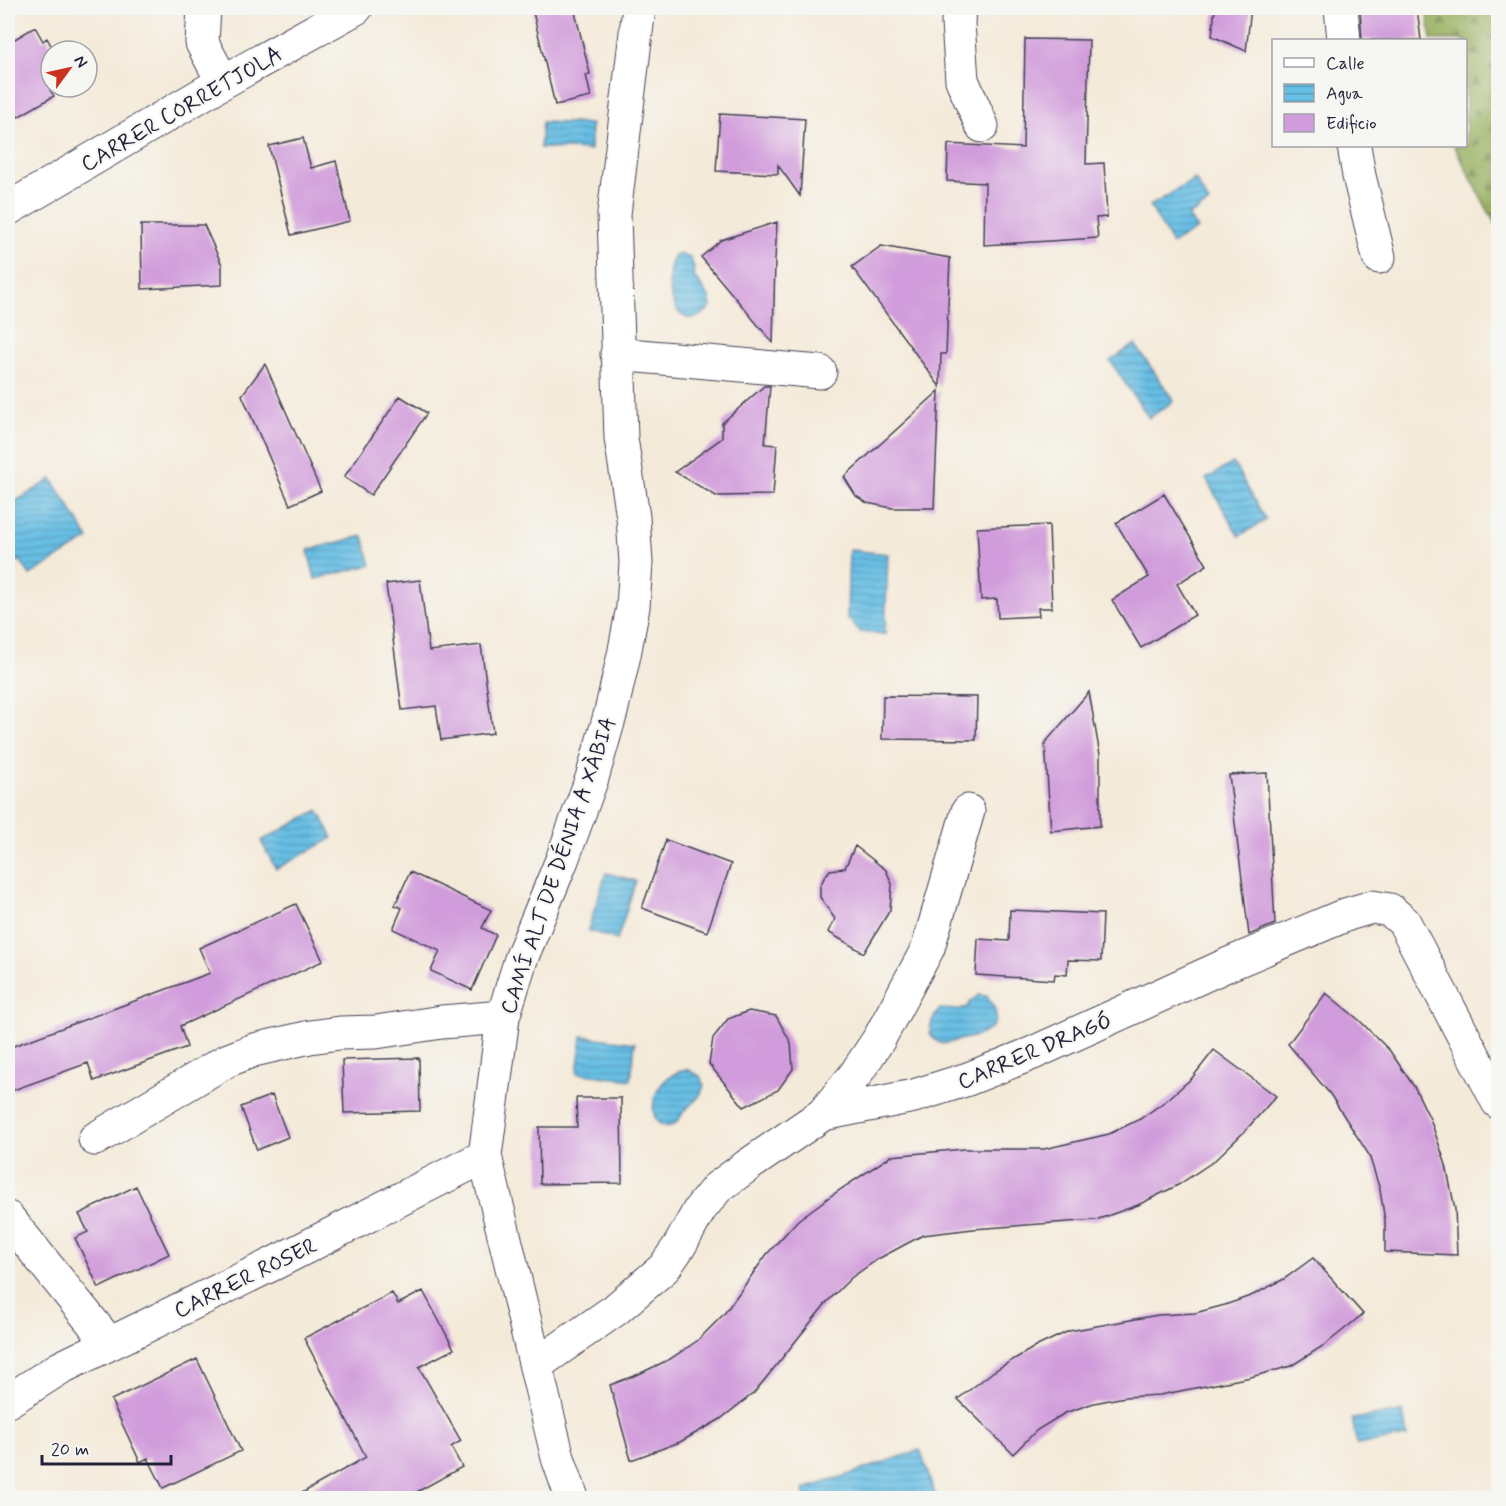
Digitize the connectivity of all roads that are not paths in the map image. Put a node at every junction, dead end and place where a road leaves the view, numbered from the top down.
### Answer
1 (204, 8) edge
2 (356, 8) edge
3 (639, 8) edge
4 (959, 8) edge
5 (1341, 8) edge
6 (1344, 39) edge
7 (223, 82) junction
8 (982, 126) dead end
9 (1354, 147) edge
10 (8, 209) edge
11 (1379, 257) dead end
12 (617, 354) junction
13 (820, 372) dead end
14 (968, 811) dead end
15 (503, 1017) junction
16 (1498, 1102) edge
17 (823, 1114) junction
18 (95, 1139) dead end
19 (485, 1156) junction
20 (8, 1218) edge
21 (109, 1343) junction
22 (536, 1365) junction
23 (8, 1401) edge
24 (572, 1498) edge

1 - 7 street
2 - 7 street, CARRER CORRETJOLA
3 - 12 street, CAMÍ ALT DE DÉNIA A XÀBIA
4 - 8 street
5 - 6 street
7 - 10 street, CARRER CORRETJOLA
9 - 11 street
12 - 13 street
12 - 15 street, CAMÍ ALT DE DÉNIA A XÀBIA
14 - 17 street
15 - 18 street
15 - 19 street, CAMÍ ALT DE DÉNIA A XÀBIA
16 - 17 street, CARRER DRAGÓ
17 - 22 street, CARRER DRAGÓ
19 - 21 street, CARRER ROSER
19 - 22 street, CAMÍ ALT DE DÉNIA A XÀBIA
20 - 21 street
21 - 23 street, CARRER ROSER
22 - 24 street, CAMÍ ALT DE DÉNIA A XÀBIA

